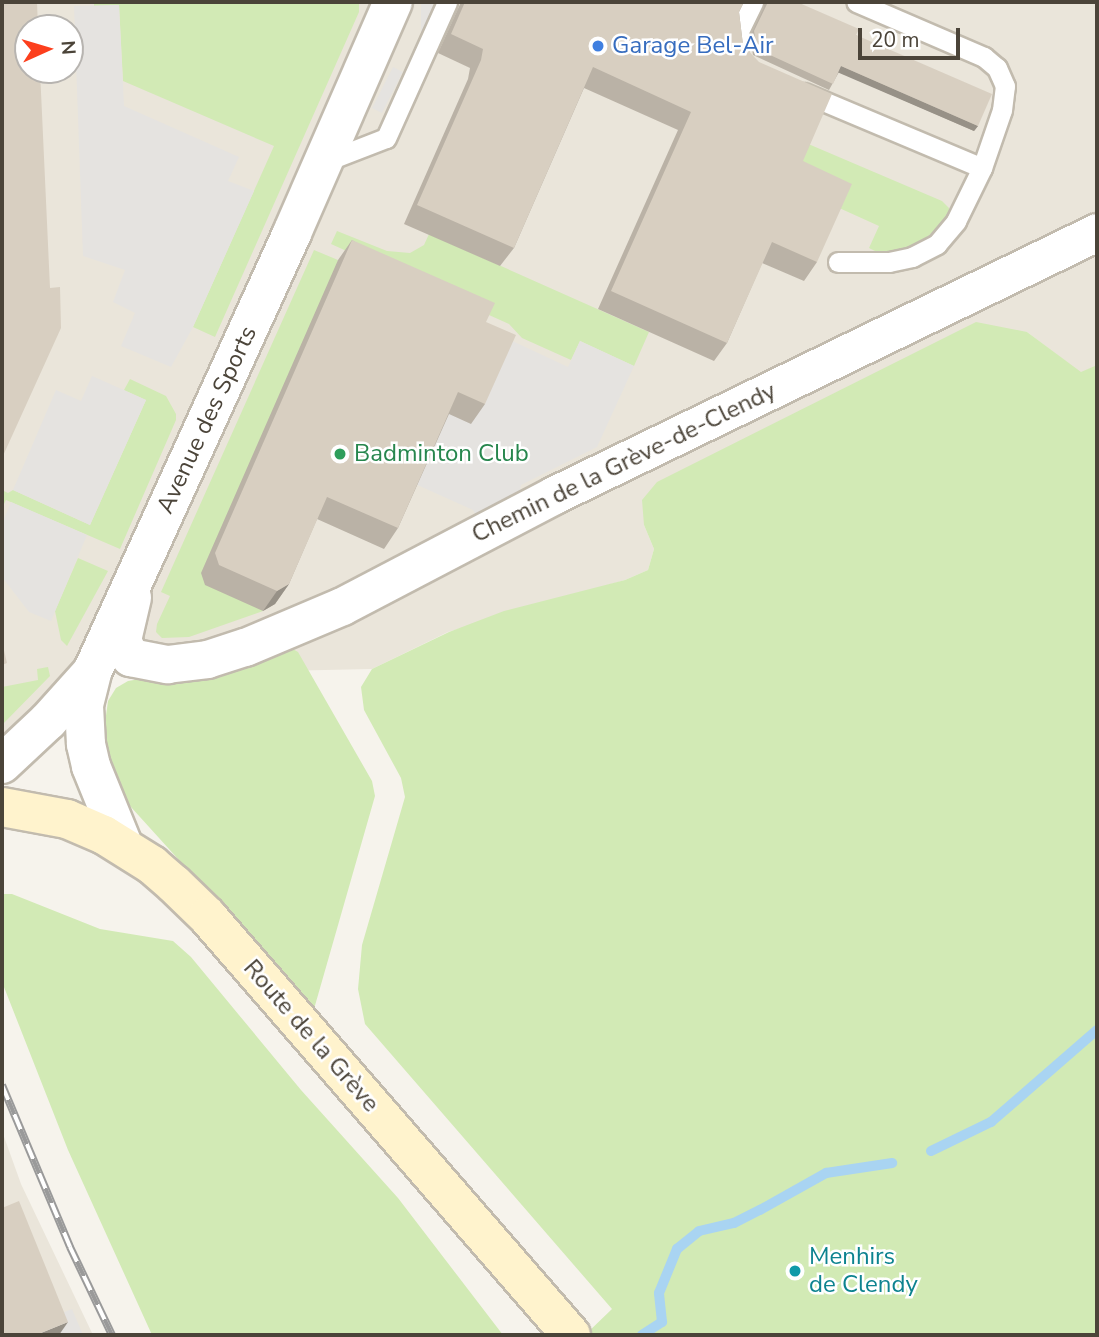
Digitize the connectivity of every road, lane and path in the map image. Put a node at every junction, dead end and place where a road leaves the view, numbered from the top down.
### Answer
1 (393, 2) edge
2 (447, 2) edge
3 (753, 2) edge
4 (856, 2) edge
5 (751, 69) edge
6 (783, 84) edge
7 (321, 163) junction
8 (982, 168) junction
9 (1097, 232) edge
10 (838, 262) dead end
11 (138, 570) junction
12 (143, 661) junction
13 (93, 670) junction
14 (84, 716) junction
15 (2, 764) edge
16 (2, 807) edge
17 (124, 845) junction
18 (571, 1335) edge

1 - 7 street, Avenue des Sports
2 - 7 lane
3 - 5 lane
4 - 8 lane
6 - 8 lane
7 - 11 street, Avenue des Sports
8 - 10 lane
9 - 12 street, Chemin de la Grève-de-Clendy
11 - 12 street
11 - 13 street, Avenue des Sports
12 - 14 street, Chemin de la Grève-de-Clendy
13 - 14 street, Avenue des Sports
13 - 15 street
14 - 17 street, Avenue des Sports
16 - 17 main road, Route de la Grève
17 - 18 main road, Route de la Grève

